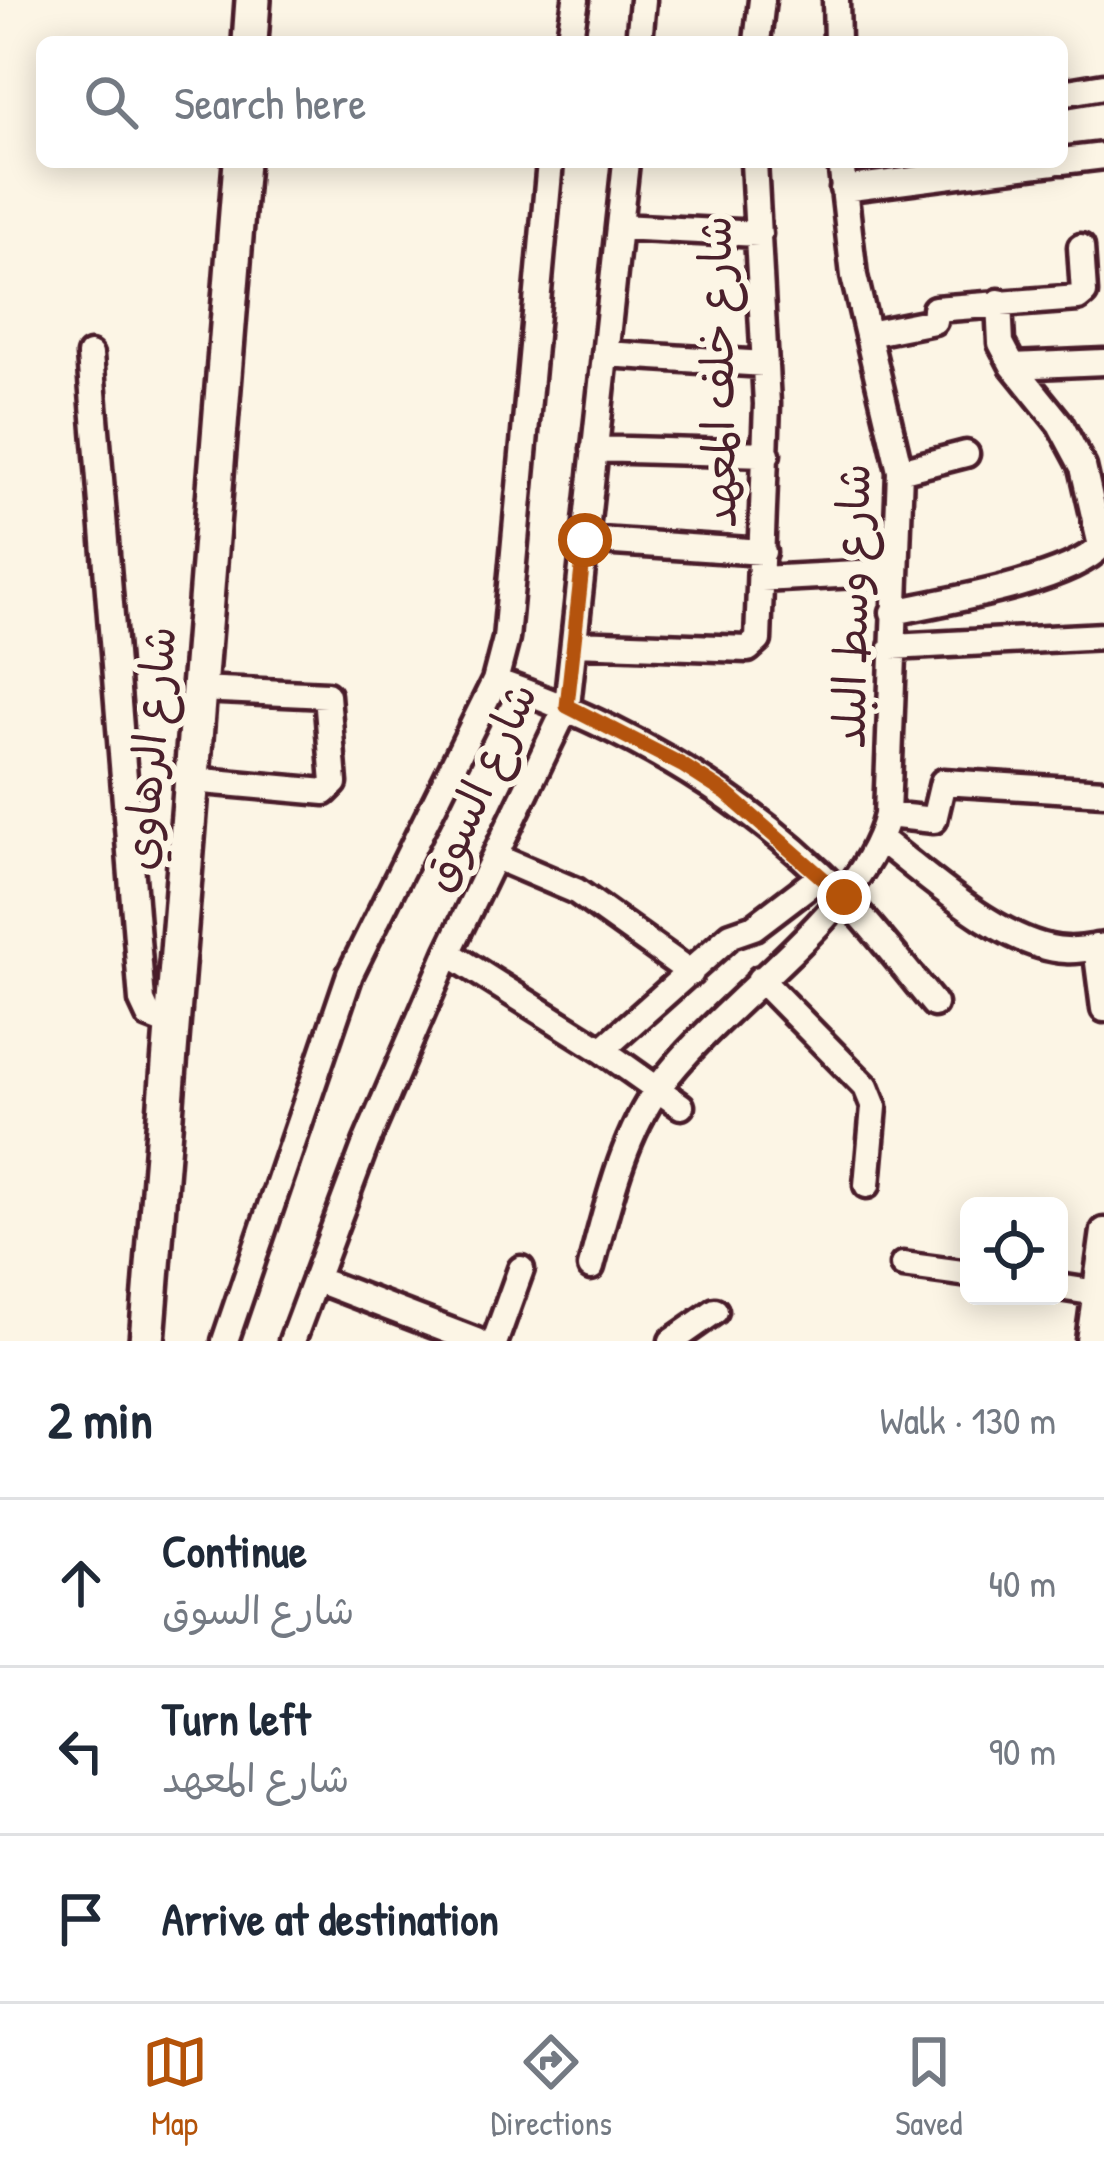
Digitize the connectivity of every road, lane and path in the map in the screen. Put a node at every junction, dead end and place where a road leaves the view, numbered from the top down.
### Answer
1 (253, 0) edge
2 (576, 0) edge
3 (643, 0) edge
4 (762, 0) edge
5 (836, 0) edge
6 (250, 36) edge
7 (570, 36) edge
8 (640, 36) edge
9 (759, 36) edge
10 (837, 36) edge
11 (1104, 86) edge
12 (1068, 92) edge
13 (1104, 156) edge
14 (1068, 161) edge
15 (241, 168) edge
16 (549, 168) edge
17 (625, 168) edge
18 (754, 168) edge
19 (842, 168) edge
20 (1010, 168) edge
21 (843, 189) junction
22 (619, 227) junction
23 (759, 234) junction
24 (1082, 247) dead end
25 (999, 302) junction
26 (868, 334) junction
27 (605, 354) junction
28 (90, 355) dead end
29 (1104, 362) edge
30 (765, 364) junction
31 (1013, 366) junction
32 (594, 449) junction
33 (767, 454) junction
34 (966, 454) dead end
35 (900, 472) junction
36 (1102, 538) edge
37 (585, 540) junction
38 (763, 552) junction
39 (895, 572) junction
40 (761, 580) junction
41 (893, 612) junction
42 (1104, 636) edge
43 (574, 643) junction
44 (892, 647) junction
45 (495, 681) junction
46 (199, 689) junction
47 (567, 706) junction
48 (191, 780) junction
49 (1104, 792) edge
50 (884, 828) junction
51 (496, 857) junction
52 (820, 876) junction
53 (844, 897) junction
54 (1100, 946) edge
55 (448, 953) junction
56 (692, 973) junction
57 (760, 979) junction
58 (934, 1004) dead end
59 (1104, 1010) edge
60 (172, 1025) junction
61 (602, 1050) junction
62 (658, 1089) junction
63 (681, 1106) dead end
64 (867, 1185) dead end
65 (1104, 1231) edge
66 (903, 1265) dead end
67 (591, 1268) dead end
68 (521, 1269) dead end
69 (960, 1273) edge
70 (315, 1279) junction
71 (1068, 1289) edge
72 (1096, 1293) junction
73 (715, 1311) dead end
74 (147, 1341) edge
75 (225, 1341) edge
76 (292, 1341) edge
77 (476, 1341) edge
78 (495, 1341) edge
79 (672, 1341) edge
80 (1089, 1341) edge

1 - 6 street
2 - 7 street
3 - 8 street
4 - 9 street
5 - 10 street
11 - 12 street
13 - 14 street
15 - 46 street, شارع الرهاوي
16 - 45 street
17 - 22 street, شارع السوق
18 - 23 street, شارع خلف المعهد
19 - 21 street, شارع وسط البلد
20 - 21 street
21 - 26 street, شارع وسط البلد
22 - 23 street
22 - 27 street, شارع السوق
23 - 30 street, شارع خلف المعهد
24 - 25 street
25 - 26 street
25 - 31 street
26 - 35 street, شارع وسط البلد
27 - 30 street
27 - 32 street, شارع السوق
28 - 60 street
29 - 31 street
30 - 33 street, شارع خلف المعهد
31 - 36 street
32 - 33 street
32 - 37 street, شارع السوق
33 - 38 street, شارع خلف المعهد
34 - 35 street
35 - 39 street, شارع وسط البلد
36 - 41 street
37 - 38 street
37 - 43 street, شارع السوق
38 - 40 street, شارع خلف المعهد
39 - 40 street
39 - 41 street, شارع وسط البلد
40 - 43 street, شارع خلف المعهد
41 - 44 street, شارع وسط البلد
42 - 44 street
43 - 47 street, شارع السوق
44 - 50 street, شارع وسط البلد
45 - 47 street
45 - 75 street
46 - 48 street, شارع الرهاوي
46 - 48 street
47 - 51 street, شارع السوق
47 - 52 street
48 - 60 street, شارع الرهاوي
49 - 50 street
50 - 53 street
50 - 54 street
51 - 55 street, شارع السوق
51 - 56 street
52 - 53 street
52 - 56 street
53 - 57 street
53 - 58 street
54 - 59 street
55 - 61 street
55 - 70 street, شارع السوق
56 - 61 street
57 - 62 street
57 - 64 street
60 - 74 street, شارع الرهاوي
61 - 62 street
62 - 63 street
62 - 67 street
65 - 72 street
66 - 69 street
68 - 78 street
70 - 76 street, شارع السوق
70 - 77 street
71 - 72 street
72 - 80 street
73 - 79 street

